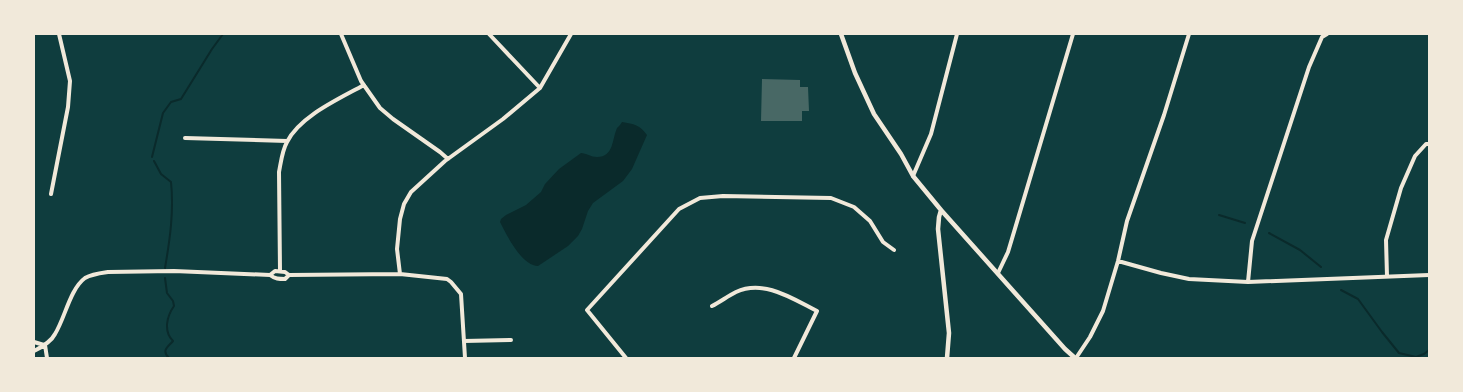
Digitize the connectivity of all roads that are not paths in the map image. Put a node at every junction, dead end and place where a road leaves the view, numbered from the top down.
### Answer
1 (59, 34) edge
2 (341, 34) edge
3 (489, 34) edge
4 (571, 34) edge
5 (842, 34) edge
6 (957, 34) edge
7 (1073, 34) edge
8 (1189, 34) edge
9 (1327, 34) edge
10 (364, 85) junction
11 (540, 88) junction
12 (185, 138) dead end
13 (287, 142) junction
14 (1429, 144) edge
15 (448, 159) junction
16 (913, 176) junction
17 (51, 194) dead end
18 (941, 210) junction
19 (894, 250) dead end
20 (1118, 261) junction
21 (280, 271) junction
22 (998, 273) junction
23 (400, 274) junction
24 (270, 275) junction
25 (289, 275) junction
26 (1429, 275) edge
27 (1387, 276) junction
28 (1248, 282) junction
29 (712, 306) dead end
30 (511, 340) dead end
31 (464, 341) junction
32 (34, 342) edge
33 (45, 345) junction
34 (34, 351) edge
35 (47, 358) edge
36 (465, 358) edge
37 (626, 358) edge
38 (794, 358) edge
39 (947, 358) edge
40 (1076, 358) edge

1 - 17 street
2 - 10 street
3 - 11 street
4 - 11 street
5 - 16 street
6 - 16 street
7 - 22 street
8 - 20 street
9 - 28 street
10 - 13 street
10 - 15 street
11 - 15 street
12 - 13 street
13 - 21 street
14 - 27 street
15 - 23 street
16 - 18 street
18 - 22 street
18 - 39 street
19 - 37 street
20 - 28 street
20 - 40 street
21 - 24 street
21 - 25 street
22 - 40 street
23 - 25 street
23 - 31 street
24 - 25 street
24 - 33 street
26 - 27 street
27 - 28 street
29 - 38 street
30 - 31 street
31 - 36 street
32 - 33 street
33 - 34 street
33 - 35 street

